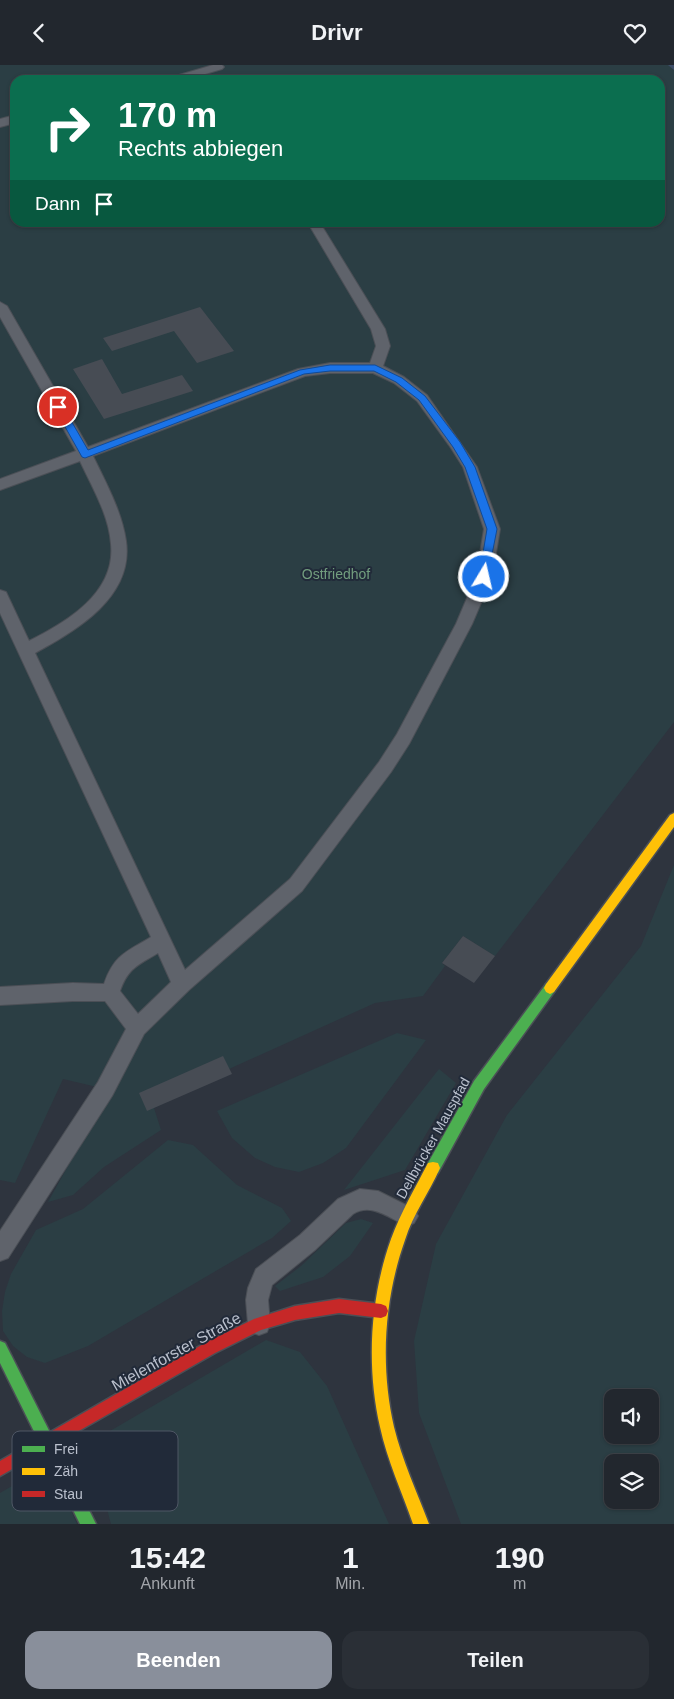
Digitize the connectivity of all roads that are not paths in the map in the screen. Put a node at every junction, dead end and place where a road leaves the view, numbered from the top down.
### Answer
1 (218, 66) edge
2 (189, 75) edge
3 (316, 227) edge
4 (0, 305) edge
5 (375, 368) junction
6 (85, 455) junction
7 (0, 485) edge
8 (0, 596) edge
9 (27, 651) junction
10 (674, 818) edge
11 (162, 941) junction
12 (182, 984) junction
13 (110, 993) junction
14 (0, 996) edge
15 (137, 1028) junction
16 (407, 1215) junction
17 (0, 1250) edge
18 (381, 1311) junction
19 (259, 1324) junction
20 (0, 1348) edge
21 (43, 1431) edge
22 (65, 1431) edge
23 (12, 1462) edge
24 (0, 1469) edge
25 (82, 1511) edge
26 (88, 1524) edge
27 (421, 1524) edge

1 - 2 lane
3 - 5 lane
4 - 6 lane
5 - 6 lane
5 - 12 lane
6 - 7 lane
6 - 9 lane
8 - 9 lane
9 - 11 lane
10 - 16 main road, Dellbrücker Mauspfad
11 - 12 lane
11 - 13 lane
12 - 15 lane
13 - 14 lane
13 - 15 lane
15 - 17 lane
16 - 18 main road, Dellbrücker Mauspfad
16 - 19 lane
18 - 19 main road, Mielenforster Straße
18 - 27 main road, Dellbrücker Mauspfad
19 - 22 main road, Mielenforster Straße
20 - 21 main road
23 - 24 main road, Mielenforster Straße
25 - 26 main road

